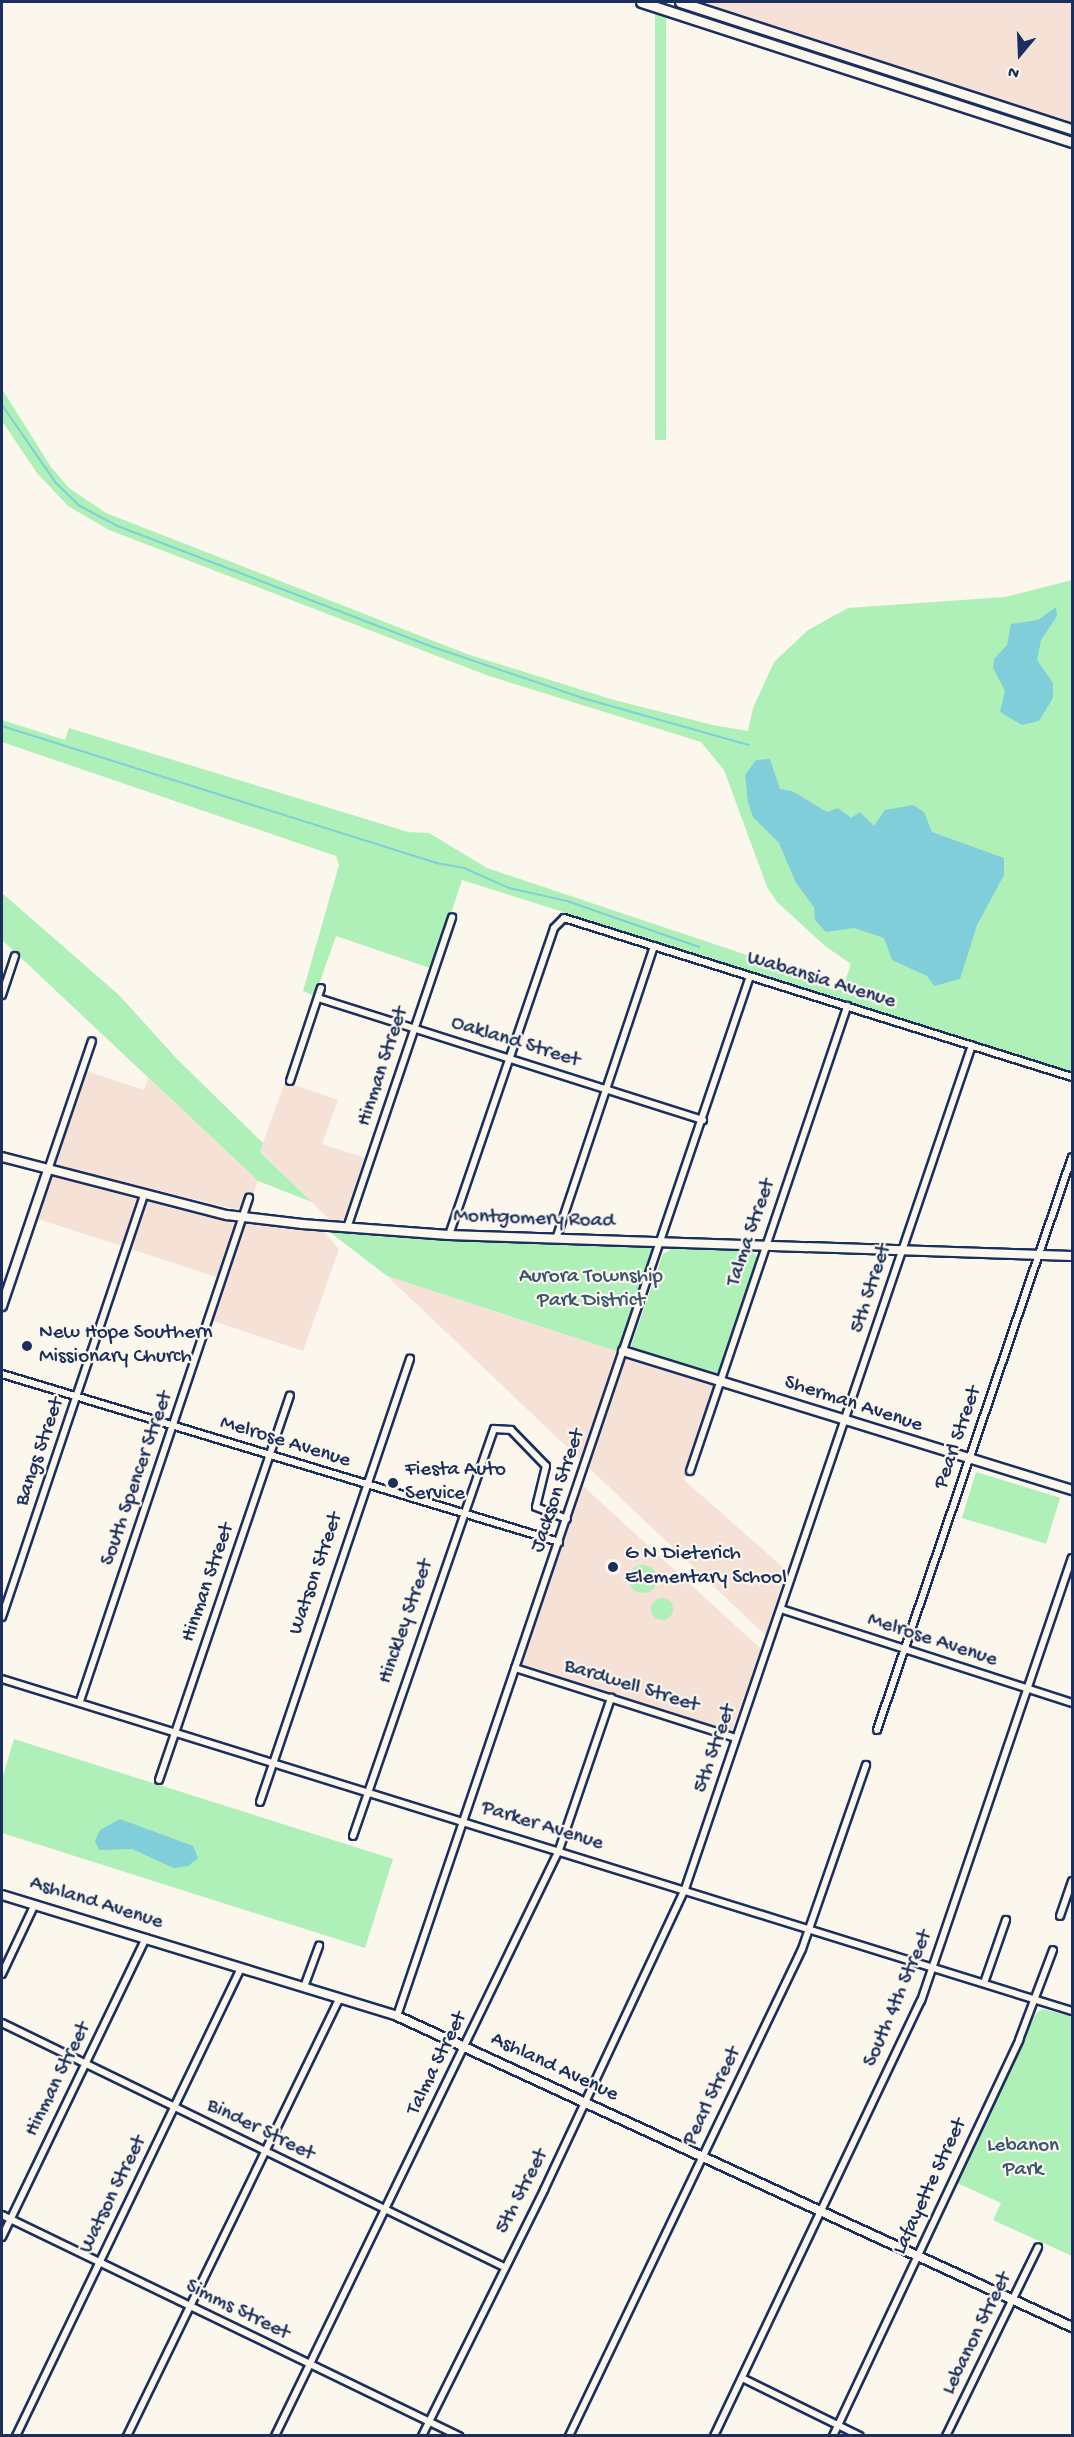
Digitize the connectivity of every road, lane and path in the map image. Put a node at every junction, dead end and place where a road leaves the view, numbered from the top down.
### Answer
1 (641, 2) edge
2 (680, 2) edge
3 (1072, 129) edge
4 (1072, 142) edge
5 (452, 917) dead end
6 (654, 946) junction
7 (15, 956) dead end
8 (750, 976) junction
9 (321, 988) dead end
10 (2, 995) edge
11 (318, 998) junction
12 (847, 1006) junction
13 (415, 1028) junction
14 (92, 1041) dead end
15 (972, 1045) junction
16 (511, 1059) junction
17 (1072, 1077) edge
18 (290, 1081) dead end
19 (607, 1089) junction
20 (703, 1120) junction
21 (2, 1157) edge
22 (1072, 1157) edge
23 (48, 1170) junction
24 (144, 1196) junction
25 (249, 1198) dead end
26 (243, 1218) junction
27 (347, 1228) junction
28 (449, 1235) junction
29 (556, 1239) junction
30 (662, 1243) junction
31 (765, 1245) junction
32 (903, 1250) junction
33 (1038, 1254) junction
34 (1072, 1256) edge
35 (2, 1306) edge
36 (623, 1351) junction
37 (410, 1359) dead end
38 (2, 1374) edge
39 (720, 1382) junction
40 (290, 1396) dead end
41 (77, 1397) junction
42 (847, 1422) junction
43 (173, 1426) junction
44 (271, 1456) junction
45 (970, 1460) junction
46 (690, 1471) dead end
47 (366, 1485) junction
48 (1072, 1490) edge
49 (461, 1513) junction
50 (567, 1519) junction
51 (559, 1542) junction
52 (1072, 1558) edge
53 (781, 1609) junction
54 (2, 1617) edge
55 (904, 1650) junction
56 (515, 1668) junction
57 (2, 1679) edge
58 (1028, 1689) junction
59 (610, 1698) junction
60 (80, 1701) junction
61 (1072, 1703) edge
62 (176, 1730) junction
63 (877, 1730) dead end
64 (736, 1738) junction
65 (274, 1760) junction
66 (866, 1765) dead end
67 (159, 1780) dead end
68 (369, 1790) junction
69 (260, 1802) dead end
70 (464, 1820) junction
71 (353, 1836) dead end
72 (559, 1850) junction
73 (1072, 1881) edge
74 (685, 1889) junction
75 (2, 1894) edge
76 (35, 1904) junction
77 (1060, 1916) dead end
78 (1006, 1920) dead end
79 (809, 1928) junction
80 (146, 1938) junction
81 (319, 1946) dead end
82 (1053, 1950) dead end
83 (933, 1967) junction
84 (241, 1968) junction
85 (2, 1974) edge
86 (984, 1983) junction
87 (304, 1987) junction
88 (340, 1998) junction
89 (1036, 1999) junction
90 (1072, 2011) edge
91 (397, 2016) junction
92 (2, 2023) edge
93 (465, 2047) junction
94 (86, 2064) junction
95 (586, 2103) junction
96 (175, 2107) junction
97 (265, 2152) junction
98 (703, 2156) junction
99 (822, 2210) junction
100 (386, 2211) junction
101 (2, 2215) edge
102 (10, 2219) junction
103 (2, 2237) edge
104 (1038, 2247) dead end
105 (917, 2254) junction
106 (100, 2263) junction
107 (504, 2267) junction
108 (1013, 2300) junction
109 (190, 2307) junction
110 (1072, 2327) edge
111 (310, 2364) junction
112 (742, 2378) junction
113 (429, 2421) junction
114 (838, 2425) junction
115 (16, 2436) edge
116 (128, 2436) edge
117 (275, 2436) edge
118 (422, 2436) edge
119 (459, 2436) edge
120 (569, 2436) edge
121 (714, 2436) edge
122 (832, 2436) edge
123 (860, 2436) edge
124 (946, 2436) edge

1 - 4 main road
2 - 3 main road
5 - 13 street, Hinman Street
6 - 8 street, Wabansia Avenue
6 - 16 street, Wabansia Avenue
6 - 19 street
7 - 10 street
8 - 12 street, Wabansia Avenue
8 - 20 street, Jackson Street
9 - 11 street
11 - 13 street, Oakland Street
11 - 18 street
12 - 15 street, Wabansia Avenue
12 - 31 street, Talma Street
13 - 16 street, Oakland Street
13 - 27 street, Hinman Street
14 - 23 street
15 - 17 street, Wabansia Avenue
15 - 32 street, 5th Street
16 - 19 street, Oakland Street
16 - 28 street
19 - 20 street, Oakland Street
19 - 29 street
20 - 30 street, Jackson Street
21 - 23 street, Montgomery Road
22 - 33 street, Pearl Street
23 - 24 street, Montgomery Road
23 - 35 street
24 - 26 street, Montgomery Road
24 - 41 street, Bangs Street
25 - 26 street, South Spencer Street
26 - 27 street, Montgomery Road
26 - 43 street, South Spencer Street
27 - 28 street, Montgomery Road
28 - 29 street, Montgomery Road
29 - 30 street, Montgomery Road
30 - 31 street, Montgomery Road
30 - 36 street, Jackson Street
31 - 32 street, Montgomery Road
31 - 39 street, Talma Street
32 - 33 street, Montgomery Road
32 - 42 street, 5th Street
33 - 34 street, Montgomery Road
33 - 45 street, Pearl Street
36 - 39 street, Sherman Avenue
36 - 50 street, Jackson Street
37 - 47 street, Watson Street
38 - 41 street, Melrose Avenue
39 - 42 street, Sherman Avenue
39 - 46 street, Talma Street
40 - 44 street, Hinman Street
41 - 43 street, Melrose Avenue
41 - 54 street, Bangs Street
42 - 45 street, Sherman Avenue
42 - 53 street, 5th Street
43 - 44 street, Melrose Avenue
43 - 60 street, South Spencer Street
44 - 47 street, Melrose Avenue
44 - 62 street, Hinman Street
45 - 48 street, Sherman Avenue
45 - 55 street, Pearl Street
47 - 49 street, Melrose Avenue
47 - 65 street, Watson Street
49 - 50 street, Hinckley Street
49 - 51 street, Melrose Avenue
49 - 68 street, Hinckley Street
50 - 51 street, Jackson Street
51 - 56 street, Jackson Street
52 - 58 street, South 4th Street
53 - 55 street, Melrose Avenue
53 - 64 street, 5th Street
55 - 58 street, Melrose Avenue
55 - 63 street, Pearl Street
56 - 59 street, Bardwell Street
56 - 70 street, Jackson Street
57 - 60 street, Parker Avenue
58 - 61 street, Melrose Avenue
58 - 83 street, South 4th Street
59 - 64 street, Bardwell Street
59 - 72 street, Talma Street
60 - 62 street, Parker Avenue
62 - 65 street, Parker Avenue
62 - 67 street, Hinman Street
64 - 74 street, 5th Street
65 - 68 street, Parker Avenue
65 - 69 street, Watson Street
66 - 79 street, Pearl Street
68 - 70 street, Parker Avenue
68 - 71 street, Hinckley Street
70 - 72 street, Parker Avenue
70 - 91 street, Jackson Street
72 - 74 street, Parker Avenue
72 - 93 street, Talma Street
73 - 77 street
74 - 79 street, Parker Avenue
74 - 95 street, 5th Street
75 - 76 street, Ashland Avenue
76 - 80 street, Ashland Avenue
76 - 85 street
78 - 86 street
79 - 83 street, Parker Avenue
79 - 98 street, Pearl Street
80 - 84 street, Ashland Avenue
80 - 94 street, Hinman Street
81 - 87 street
82 - 89 street, Lafayette Street
83 - 86 street, Parker Avenue
83 - 99 street, South 4th Street
84 - 87 street, Ashland Avenue
84 - 96 street, Watson Street
86 - 89 street, Parker Avenue
87 - 88 street, Ashland Avenue
88 - 91 street, Ashland Avenue
88 - 97 street
89 - 90 street, Parker Avenue
89 - 105 street, Lafayette Street
91 - 93 street, Ashland Avenue
92 - 94 street, Binder Street
93 - 95 street, Ashland Avenue
93 - 100 street, Talma Street
94 - 96 street, Binder Street
94 - 102 street, Hinman Street
95 - 98 street, Ashland Avenue
95 - 107 street, 5th Street
96 - 97 street, Binder Street
96 - 106 street, Watson Street
97 - 100 street, Binder Street
97 - 109 street
98 - 99 street, Ashland Avenue
98 - 120 street, Pearl Street
99 - 105 street, Ashland Avenue
99 - 112 street, South 4th Street
100 - 107 street, Binder Street
100 - 111 street, Talma Street
101 - 102 street, Simms Street
102 - 103 street, Hinman Street
102 - 106 street, Simms Street
104 - 108 street, Lebanon Street
105 - 108 street, Ashland Avenue
105 - 114 street, Lafayette Street
106 - 109 street, Simms Street
106 - 115 street, Watson Street
107 - 113 street, 5th Street
108 - 110 street, Ashland Avenue
108 - 124 street, Lebanon Street
109 - 111 street, Simms Street
109 - 116 street
111 - 113 street, Simms Street
111 - 117 street, Talma Street
112 - 114 street
112 - 121 street, South 4th Street
113 - 118 street, 5th Street
113 - 119 street, Simms Street
114 - 122 street, Lafayette Street
114 - 123 street

